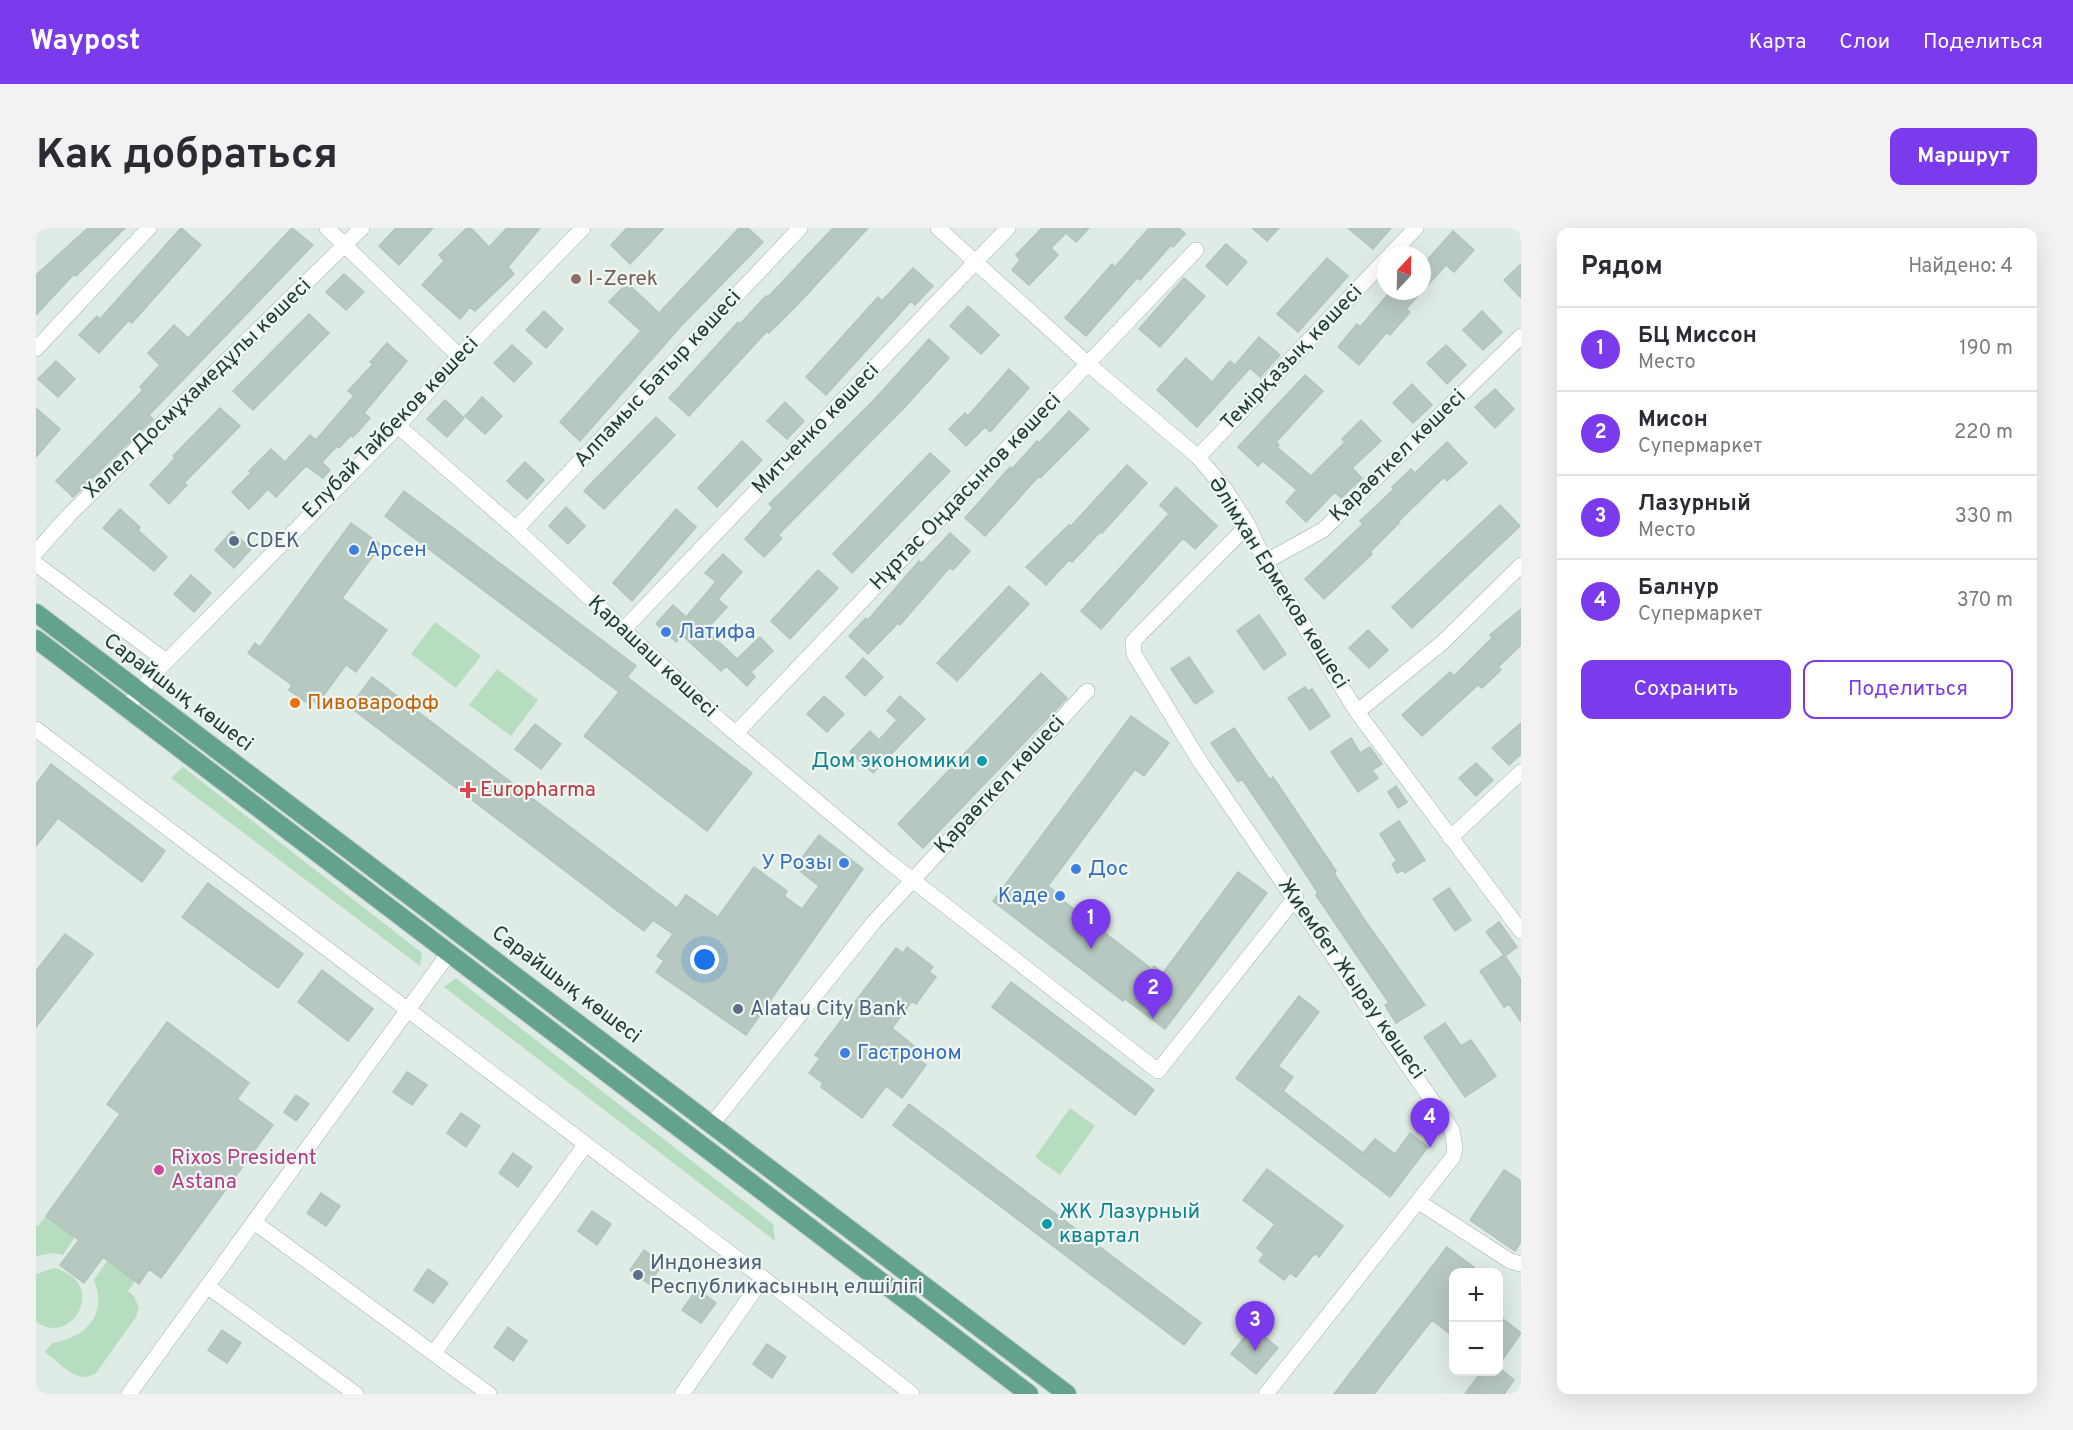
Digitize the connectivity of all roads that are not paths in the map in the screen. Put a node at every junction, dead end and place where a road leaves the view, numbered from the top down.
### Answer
1 (149, 228) edge
2 (327, 228) edge
3 (362, 228) edge
4 (583, 228) edge
5 (800, 228) edge
6 (938, 228) edge
7 (1008, 228) edge
8 (1416, 228) edge
9 (345, 246) junction
10 (1399, 246) edge
11 (1196, 250) dead end
12 (974, 263) junction
13 (1377, 269) edge
14 (1521, 336) edge
15 (36, 349) edge
16 (459, 356) junction
17 (1088, 363) junction
18 (398, 426) junction
19 (1198, 457) junction
20 (1248, 525) junction
21 (516, 529) junction
22 (36, 552) edge
23 (1265, 562) junction
24 (36, 564) edge
25 (1521, 566) edge
26 (36, 614) edge
27 (624, 629) junction
28 (36, 639) edge
29 (166, 661) junction
30 (138, 691) junction
31 (1087, 691) dead end
32 (127, 707) junction
33 (1357, 712) junction
34 (36, 729) edge
35 (736, 733) junction
36 (1521, 772) edge
37 (1450, 838) junction
38 (913, 879) junction
39 (1296, 897) junction
40 (1521, 931) edge
41 (448, 953) junction
42 (408, 1010) junction
43 (534, 1018) junction
44 (712, 1124) junction
45 (586, 1144) junction
46 (740, 1173) junction
47 (1419, 1202) junction
48 (254, 1222) junction
49 (888, 1258) junction
50 (1521, 1263) edge
51 (763, 1278) junction
52 (207, 1286) junction
53 (434, 1353) junction
54 (129, 1394) edge
55 (356, 1394) edge
56 (489, 1394) edge
57 (682, 1394) edge
58 (912, 1394) edge
59 (1029, 1394) edge
60 (1067, 1394) edge
61 (1266, 1394) edge

1 - 15 street
2 - 9 street
3 - 9 street, Халел Досмұхамедұлы көшесі
4 - 16 street, Елубай Тайбеков көшесі
5 - 21 street, Алпамыс Батыр көшесі
6 - 12 street, Әлімхан Ермеков көшесі
7 - 12 street, Митченко көшесі
8 - 10 street
9 - 16 street
9 - 22 street, Халел Досмұхамедұлы көшесі
11 - 17 street, Нұртас Оңдасынов көшесі
12 - 17 street, Әлімхан Ермеков көшесі
12 - 27 street, Митченко көшесі
13 - 19 street, Темірқазық көшесі
14 - 23 street, Қараөткел көшесі
16 - 18 street, Елубай Тайбеков көшесі
17 - 19 street, Әлімхан Ермеков көшесі
17 - 35 street, Нұртас Оңдасынов көшесі
18 - 21 street, Қарашаш көшесі
18 - 29 street, Елубай Тайбеков көшесі
19 - 20 street, Әлімхан Ермеков көшесі
20 - 23 street, Әлімхан Ермеков көшесі
20 - 39 street, Жиембет Жырау көшесі
21 - 27 street, Қарашаш көшесі
23 - 33 street, Әлімхан Ермеков көшесі
24 - 29 street
25 - 33 street
26 - 30 main road, Сарайшық көшесі
27 - 35 street, Қарашаш көшесі
28 - 32 main road, Сарайшық көшесі
29 - 30 street, Елубай Тайбеков көшесі
30 - 32 street, Елубай Тайбеков көшесі
30 - 44 main road, Сарайшық көшесі
31 - 38 street, Қараөткел көшесі
32 - 41 main road, Сарайшық көшесі
33 - 37 street, Әлімхан Ермеков көшесі
34 - 42 street
35 - 38 street, Қарашаш көшесі
36 - 37 street
37 - 40 street, Әлімхан Ермеков көшесі
38 - 39 street, Қарашаш көшесі
38 - 44 street, Қараөткел көшесі
39 - 47 street, Жиембет Жырау көшесі
41 - 42 street
41 - 43 main road, Сарайшық көшесі
42 - 45 street
42 - 48 street
43 - 44 main road
43 - 46 main road, Сарайшық көшесі
44 - 49 main road, Сарайшық көшесі
45 - 51 street
45 - 53 street
46 - 49 main road
46 - 59 main road, Сарайшық көшесі
47 - 50 street
47 - 61 street, Жиембет Жырау көшесі
48 - 52 street
48 - 53 street
49 - 60 main road, Сарайшық көшесі
51 - 57 street
51 - 58 street
52 - 54 street
52 - 55 street
53 - 56 street

